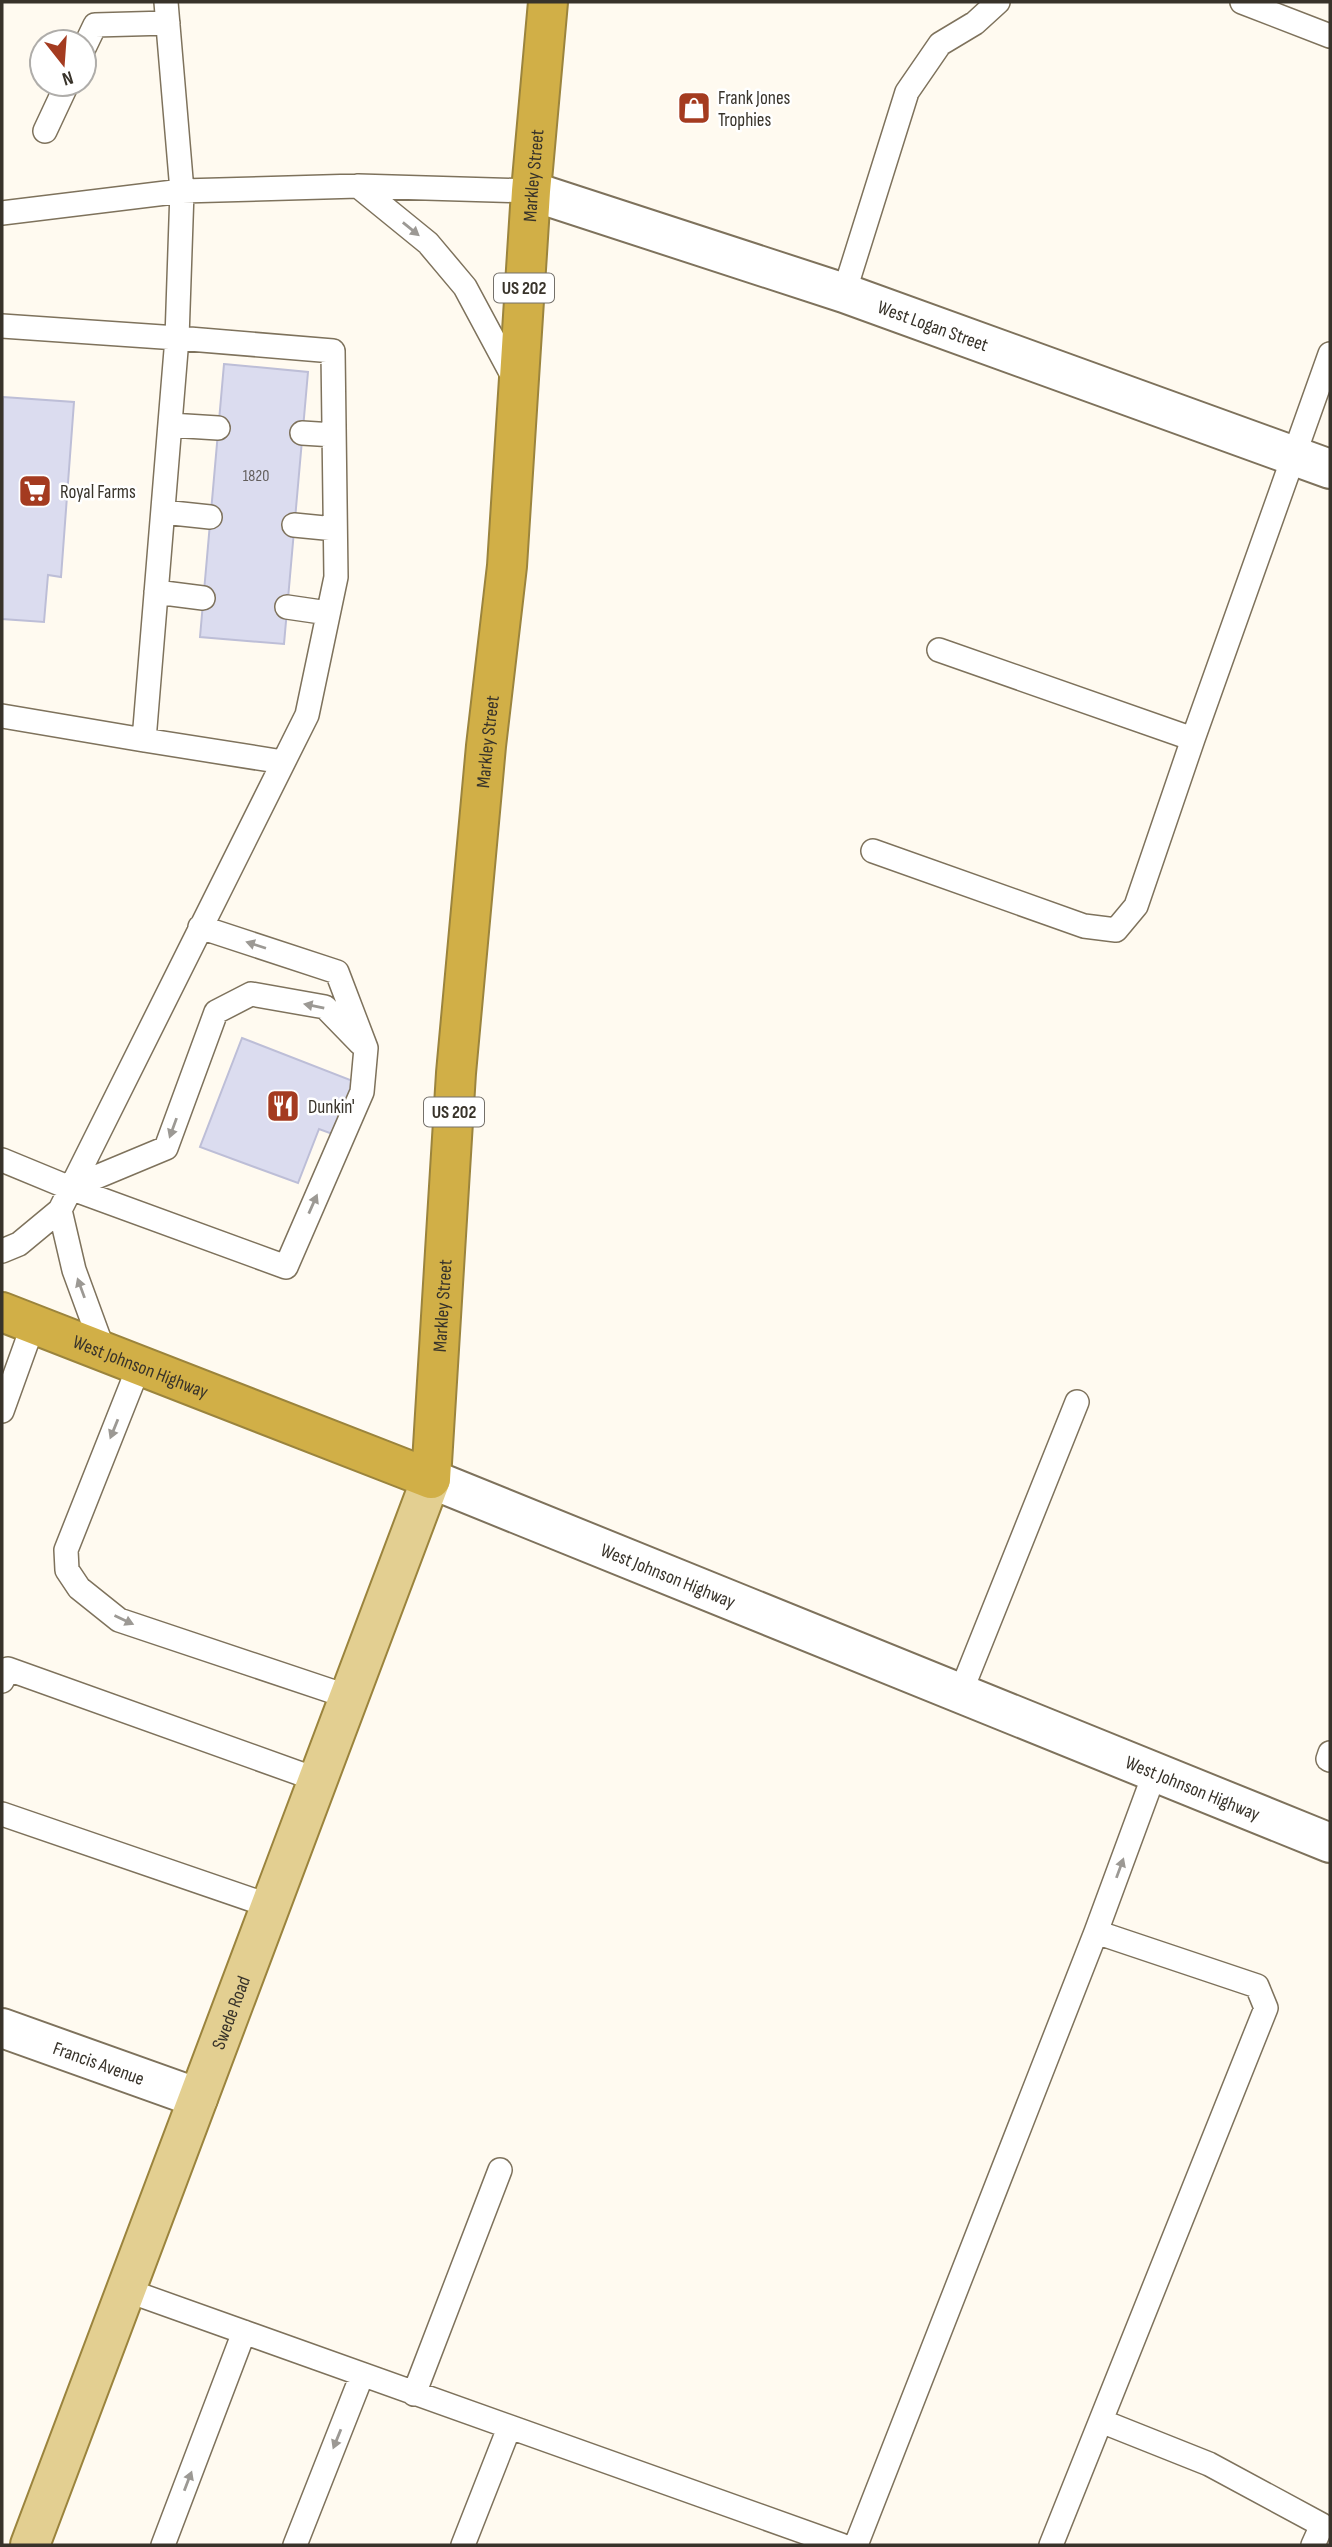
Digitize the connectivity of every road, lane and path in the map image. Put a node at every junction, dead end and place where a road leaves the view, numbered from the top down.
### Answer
1 (548, 2) edge
2 (998, 2) edge
3 (1242, 2) edge
4 (167, 13) edge
5 (94, 28) edge
6 (1330, 36) edge
7 (60, 98) edge
8 (45, 131) dead end
9 (358, 186) junction
10 (182, 191) junction
11 (531, 191) junction
12 (2, 213) edge
13 (844, 293) junction
14 (2, 326) edge
15 (177, 338) junction
16 (1330, 354) edge
17 (517, 384) junction
18 (170, 425) junction
19 (219, 428) dead end
20 (302, 433) dead end
21 (334, 435) junction
22 (1293, 456) junction
23 (1330, 469) edge
24 (163, 512) junction
25 (210, 517) dead end
26 (294, 525) dead end
27 (335, 529) junction
28 (156, 592) junction
29 (203, 598) dead end
30 (287, 607) dead end
31 (328, 613) junction
32 (939, 650) dead end
33 (2, 716) edge
34 (1192, 739) junction
35 (144, 740) junction
36 (284, 762) junction
37 (873, 851) dead end
38 (201, 927) junction
39 (366, 1048) junction
40 (2, 1160) edge
41 (70, 1188) junction
42 (60, 1210) junction
43 (2, 1251) edge
44 (17, 1319) edge
45 (103, 1352) junction
46 (139, 1366) junction
47 (1077, 1402) dead end
48 (2, 1411) edge
49 (431, 1479) junction
50 (2, 1681) edge
51 (960, 1694) junction
52 (349, 1697) junction
53 (1330, 1753) edge
54 (1330, 1760) edge
55 (1155, 1772) junction
56 (318, 1780) junction
57 (2, 1814) edge
58 (1330, 1843) edge
59 (270, 1906) junction
60 (1096, 1932) junction
61 (2, 2028) edge
62 (198, 2098) junction
63 (500, 2170) dead end
64 (126, 2290) junction
65 (244, 2332) junction
66 (362, 2375) junction
67 (414, 2394) junction
68 (1101, 2421) junction
69 (509, 2428) junction
70 (1322, 2534) edge
71 (30, 2545) edge
72 (163, 2545) edge
73 (295, 2545) edge
74 (463, 2545) edge
75 (841, 2545) edge
76 (856, 2545) edge
77 (1051, 2545) edge

1 - 11 highway, Markley Street / US 202
2 - 13 lane
3 - 6 lane
4 - 5 lane
4 - 10 lane
7 - 8 lane
9 - 10 lane
9 - 11 lane
9 -> 17 lane
10 - 12 lane
10 - 15 lane
11 - 13 street, West Logan Street
11 - 17 highway, Markley Street / US 202
13 - 22 street, West Logan Street
14 - 15 lane
15 - 18 lane
15 - 21 lane
16 - 22 lane
17 - 49 highway, Markley Street / US 202
18 - 19 lane
18 - 24 lane
20 - 21 lane
21 - 27 lane
22 - 23 street, West Logan Street
22 - 34 lane
24 - 25 lane
24 - 28 lane
26 - 27 lane
27 - 31 lane
28 - 29 lane
28 - 35 lane
30 - 31 lane
31 - 36 lane
32 - 34 lane
33 - 35 lane
34 - 37 lane
35 - 36 lane
36 - 38 lane
39 -> 38 lane
38 - 41 lane
39 -> 41 lane
41 -> 39 lane
40 - 41 lane
41 - 42 lane
42 - 43 lane
45 -> 42 lane
44 - 45 highway, West Johnson Highway
44 - 48 lane
45 - 46 highway, West Johnson Highway
46 - 49 highway, West Johnson Highway
46 -> 52 lane
47 - 51 lane
49 - 51 street, West Johnson Highway
49 - 52 main road, Swede Road
50 - 56 lane
51 - 55 street, West Johnson Highway
52 - 56 main road, Swede Road
53 - 54 lane
55 - 58 street, West Johnson Highway
60 -> 55 lane
56 - 59 main road, Swede Road
57 - 59 lane
59 - 62 main road, Swede Road
60 - 68 lane
60 - 76 lane
61 - 62 street, Francis Avenue
62 - 64 main road, Swede Road
63 - 67 lane
64 - 65 lane
64 - 71 main road, Swede Road
65 - 66 lane
72 -> 65 lane
66 - 67 lane
66 -> 73 lane
67 - 69 lane
68 - 70 lane
68 - 77 lane
69 - 74 lane
69 - 75 lane

